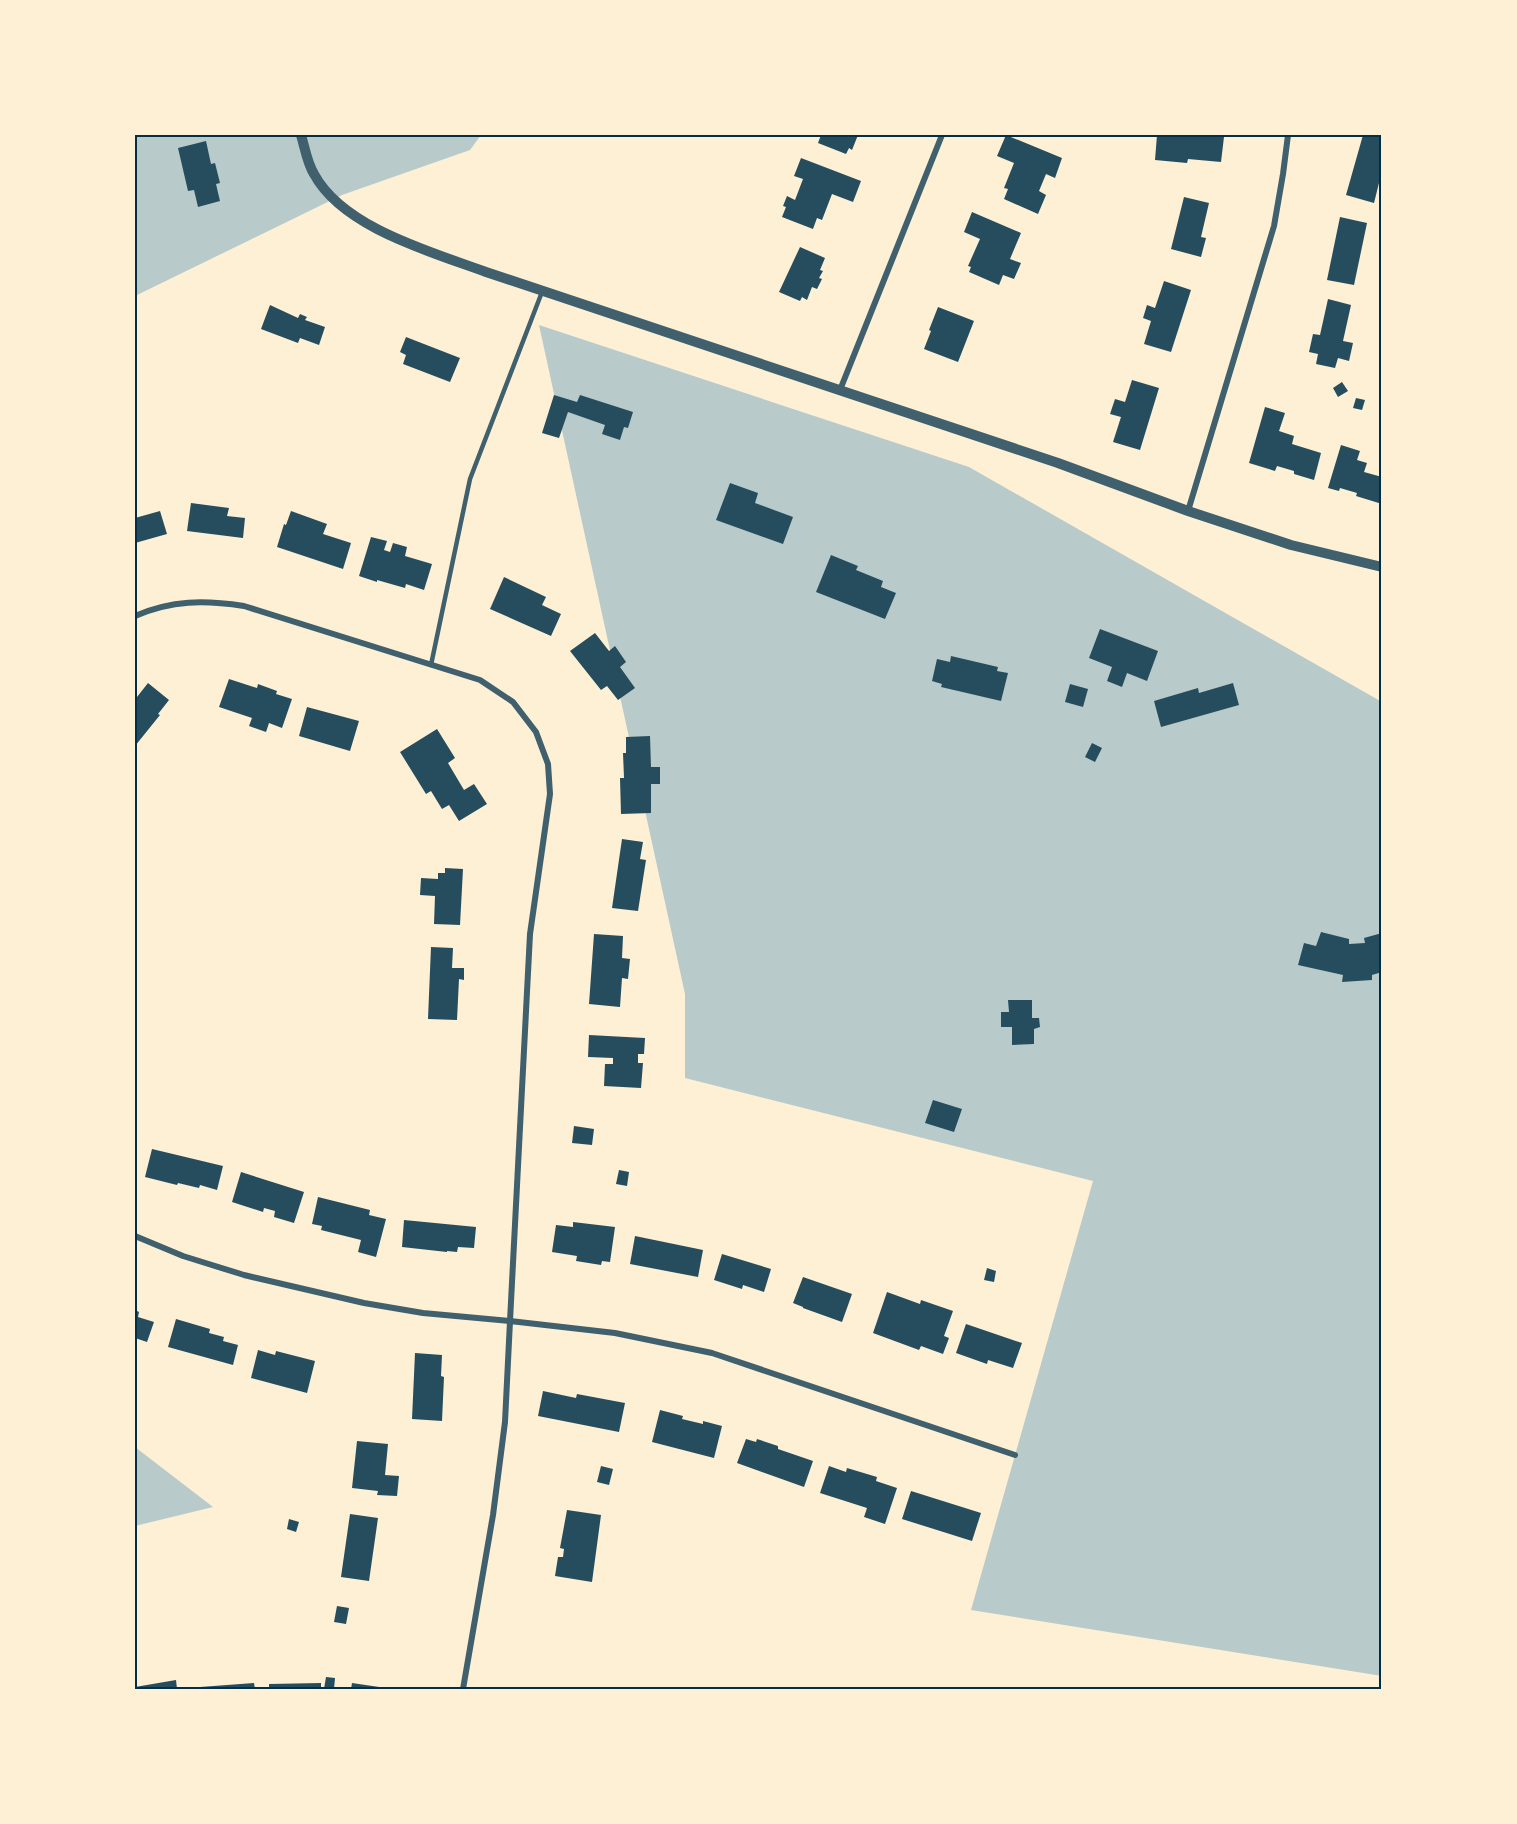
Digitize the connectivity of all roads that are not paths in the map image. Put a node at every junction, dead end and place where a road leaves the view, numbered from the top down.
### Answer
1 (301, 135) edge
2 (942, 135) edge
3 (1288, 135) edge
4 (543, 291) junction
5 (840, 390) junction
6 (1188, 511) junction
7 (1382, 567) edge
8 (135, 616) edge
9 (431, 665) junction
10 (135, 1236) edge
11 (510, 1321) junction
12 (1015, 1455) dead end
13 (462, 1689) edge

1 - 4 street
2 - 5 street
3 - 6 street
4 - 5 street
4 - 9 lane
5 - 6 street
6 - 7 street
8 - 9 street
9 - 11 street
10 - 11 street
11 - 12 street
11 - 13 street

